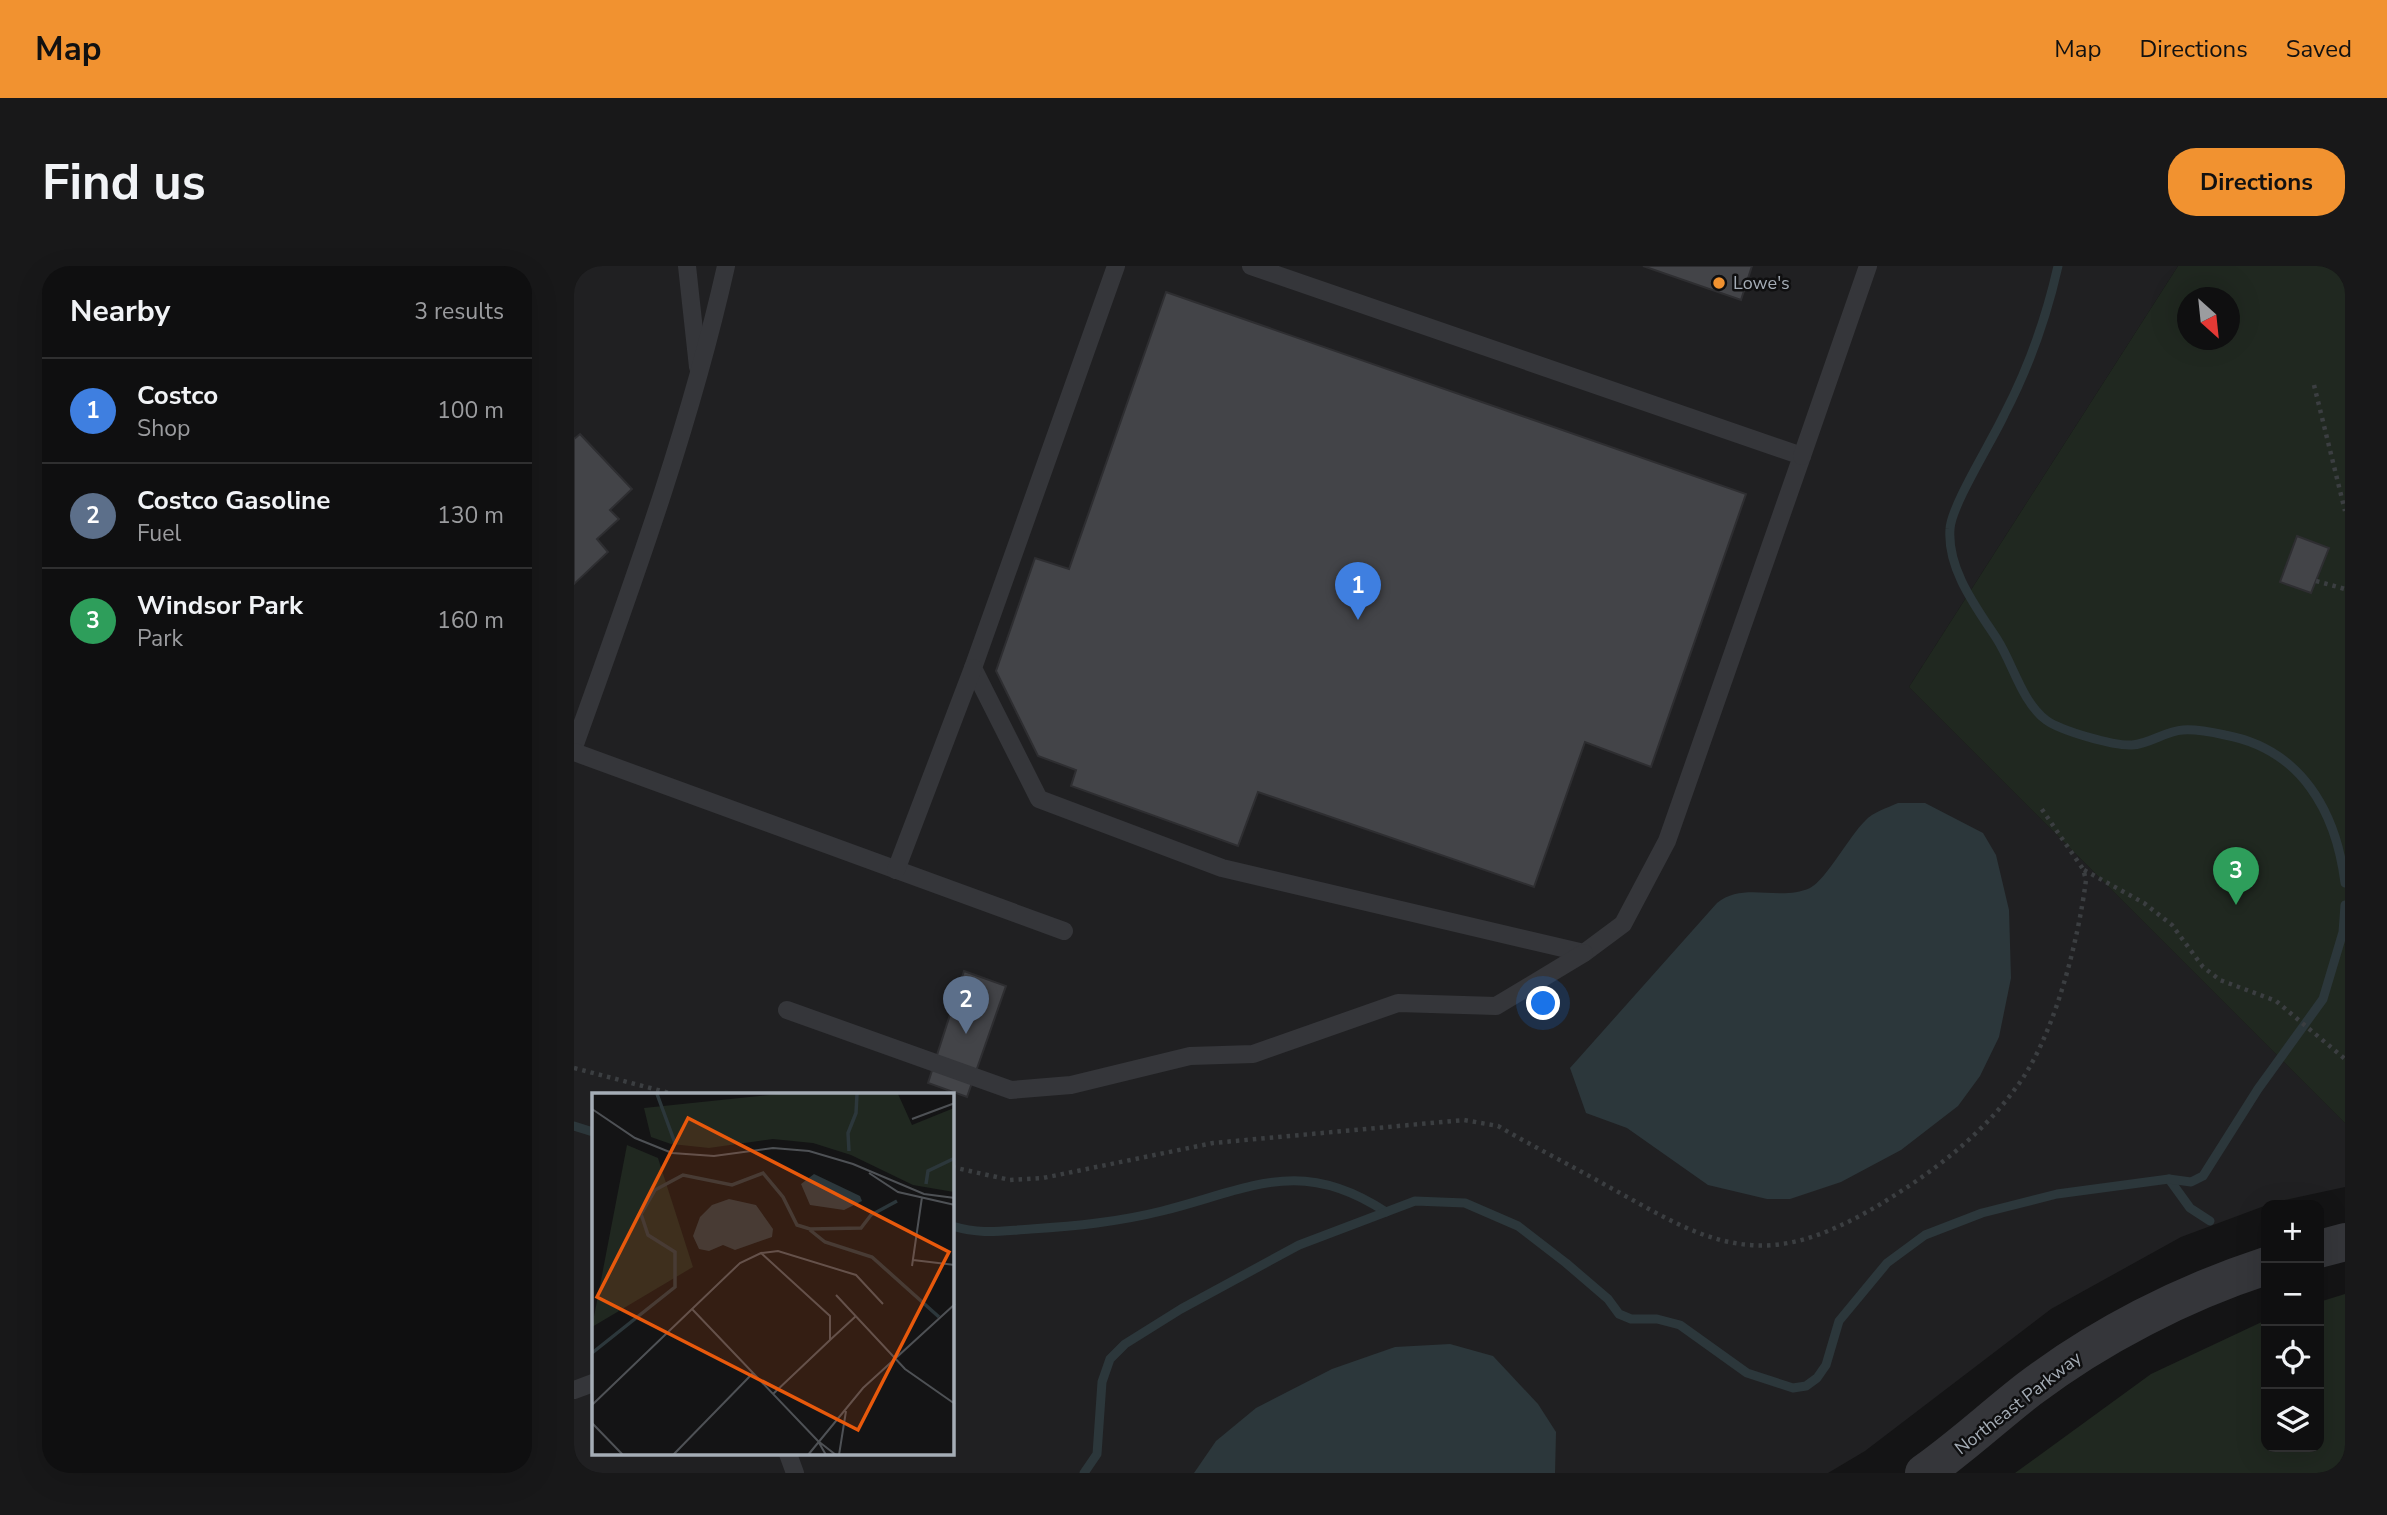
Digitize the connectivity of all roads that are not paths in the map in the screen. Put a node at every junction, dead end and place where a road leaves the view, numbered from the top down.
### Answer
1 (687, 266) edge
2 (726, 266) edge
3 (1116, 266) edge
4 (1251, 266) edge
5 (1868, 266) edge
6 (1302, 274) edge
7 (699, 378) junction
8 (1802, 456) junction
9 (973, 668) junction
10 (574, 750) edge
11 (896, 870) junction
12 (1064, 931) dead end
13 (1584, 953) junction
14 (787, 1010) dead end
15 (2345, 1242) edge
16 (2324, 1248) edge
17 (2261, 1268) edge
18 (592, 1383) edge
19 (574, 1390) edge
20 (789, 1456) edge
21 (795, 1473) edge
22 (1924, 1473) edge

1 - 7 lane
2 - 7 lane
3 - 9 lane
4 - 6 lane
5 - 8 lane
6 - 8 lane
7 - 10 lane
8 - 13 lane
9 - 11 lane
9 - 13 lane
10 - 11 lane
11 - 12 lane
13 - 14 lane
15 - 16 street
17 - 22 street, Northeast Parkway
18 - 19 lane
20 - 21 lane

